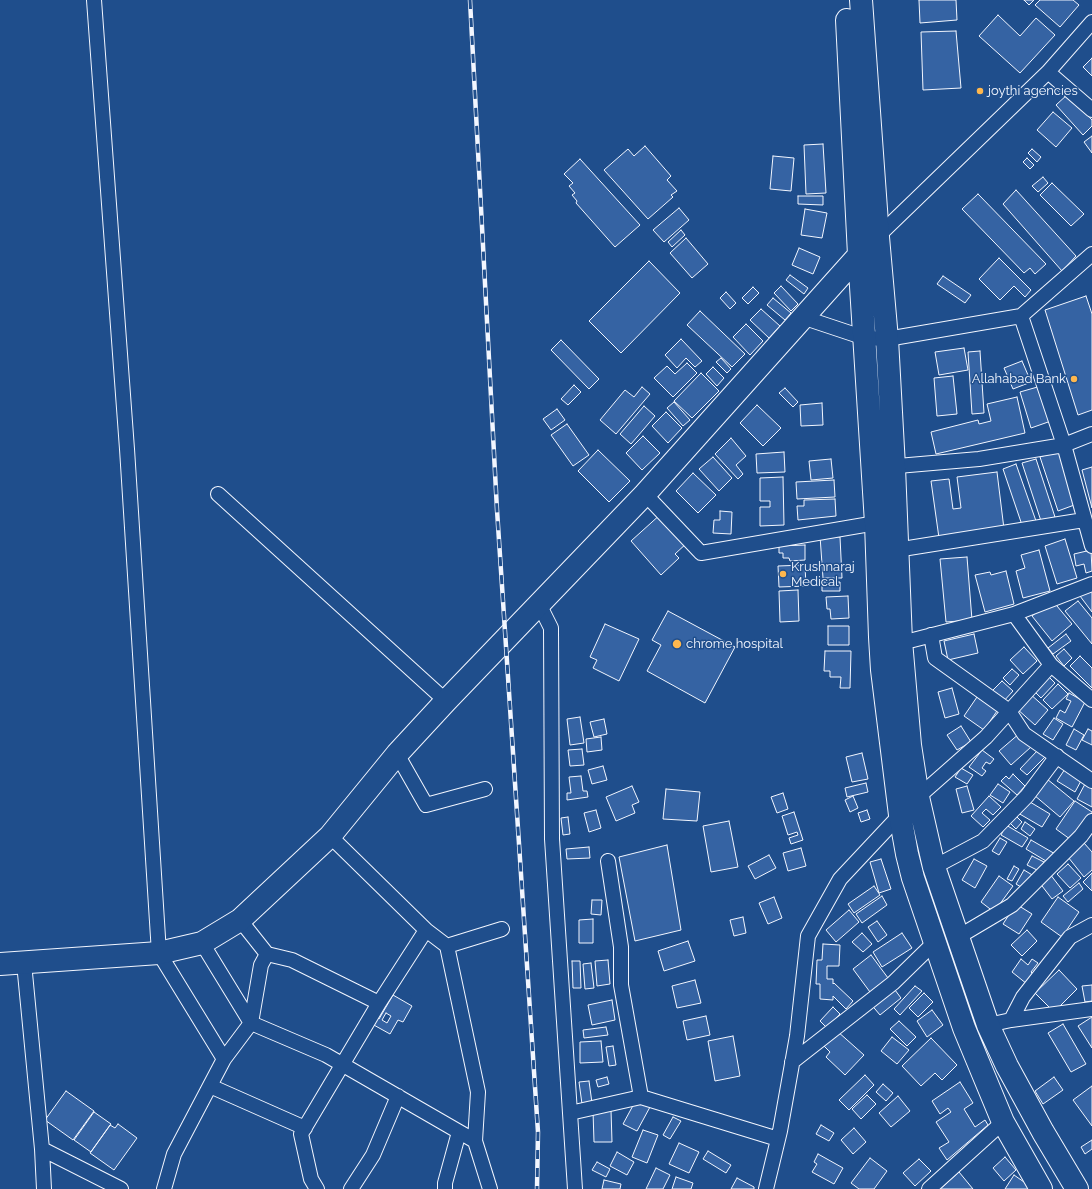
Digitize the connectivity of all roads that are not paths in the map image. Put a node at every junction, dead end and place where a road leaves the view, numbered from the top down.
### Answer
1 (94, 0) edge
2 (846, 0) edge
3 (861, 0) edge
4 (1092, 22) edge
5 (1048, 72) junction
6 (1092, 110) edge
7 (878, 236) junction
8 (1092, 254) edge
9 (859, 255) junction
10 (1021, 316) junction
11 (802, 317) junction
12 (865, 338) junction
13 (887, 339) junction
14 (1092, 434) edge
15 (1064, 445) junction
16 (872, 467) junction
17 (894, 467) junction
18 (218, 494) dead end
19 (645, 494) junction
20 (1084, 520) junction
21 (876, 523) junction
22 (1092, 546) edge
23 (896, 550) junction
24 (1092, 584) edge
25 (539, 604) junction
26 (1014, 614) junction
27 (931, 635) junction
28 (901, 641) junction
29 (1051, 665) junction
30 (1092, 700) edge
31 (446, 701) junction
32 (1009, 711) junction
33 (397, 754) junction
34 (1057, 756) junction
35 (1092, 781) edge
36 (486, 789) dead end
37 (918, 797) junction
38 (900, 816) junction
39 (1092, 821) edge
40 (330, 836) junction
41 (608, 861) dead end
42 (934, 867) junction
43 (240, 920) junction
44 (1092, 925) edge
45 (502, 929) dead end
46 (426, 930) junction
47 (958, 937) junction
48 (935, 942) junction
49 (202, 943) junction
50 (447, 946) junction
51 (159, 953) junction
52 (267, 954) junction
53 (24, 963) junction
54 (0, 964) edge
55 (379, 1004) junction
56 (1092, 1009) edge
57 (1011, 1020) junction
58 (251, 1023) junction
59 (988, 1025) junction
60 (224, 1059) junction
61 (792, 1062) junction
62 (342, 1064) junction
63 (210, 1086) junction
64 (398, 1096) junction
65 (641, 1097) junction
66 (570, 1113) junction
67 (1004, 1122) junction
68 (305, 1128) junction
69 (459, 1132) junction
70 (778, 1139) junction
71 (475, 1141) junction
72 (42, 1149) junction
73 (1039, 1188) edge
74 (44, 1189) edge
75 (121, 1189) edge
76 (164, 1189) edge
77 (317, 1189) edge
78 (351, 1189) edge
79 (446, 1189) edge
80 (490, 1189) edge
81 (575, 1189) edge
82 (766, 1189) edge
83 (929, 1189) edge
84 (1077, 1189) edge

1 - 51 street
2 - 9 main road
3 - 7 main road
4 - 5 street
5 - 6 street
5 - 7 street
7 - 9 street
7 - 13 main road
8 - 10 street
9 - 11 main road
9 - 12 main road
10 - 13 street
10 - 15 street
11 - 12 street
11 - 19 main road
12 - 13 street
12 - 16 main road
13 - 17 main road
14 - 15 street
15 - 17 street
15 - 20 street
16 - 17 street
16 - 21 main road
17 - 23 main road
18 - 31 street
19 - 21 street
19 - 25 main road
20 - 22 street
20 - 23 street
21 - 38 main road
23 - 28 main road
24 - 26 street
25 - 31 main road
25 - 66 street
26 - 27 street
26 - 29 street
27 - 28 street
27 - 32 street
28 - 37 main road
29 - 30 street
29 - 32 street
31 - 33 main road
32 - 34 street
32 - 37 street
33 - 36 street
33 - 40 main road
34 - 35 street
34 - 42 street
37 - 42 main road
38 - 48 main road
38 - 61 street
39 - 47 street
40 - 43 main road
40 - 46 street
41 - 65 street
42 - 47 main road
43 - 49 main road
43 - 52 street
44 - 57 street
45 - 50 street
46 - 50 street
46 - 55 street
47 - 59 main road
48 - 61 street
48 - 67 main road
49 - 51 main road
49 - 58 street
50 - 71 street
51 - 53 main road
51 - 60 street
52 - 55 street
52 - 58 street
53 - 54 main road
53 - 72 street
55 - 62 street
56 - 57 street
57 - 59 street
58 - 60 street
58 - 62 street
59 - 84 main road
60 - 63 street
61 - 70 street
62 - 64 street
62 - 68 street
63 - 68 street
63 - 76 street
64 - 69 street
64 - 78 street
65 - 66 street
65 - 70 street
66 - 81 street
67 - 73 main road
67 - 83 street
68 - 77 street
69 - 71 street
69 - 79 street
70 - 82 street
71 - 80 street
72 - 74 street
72 - 75 street

